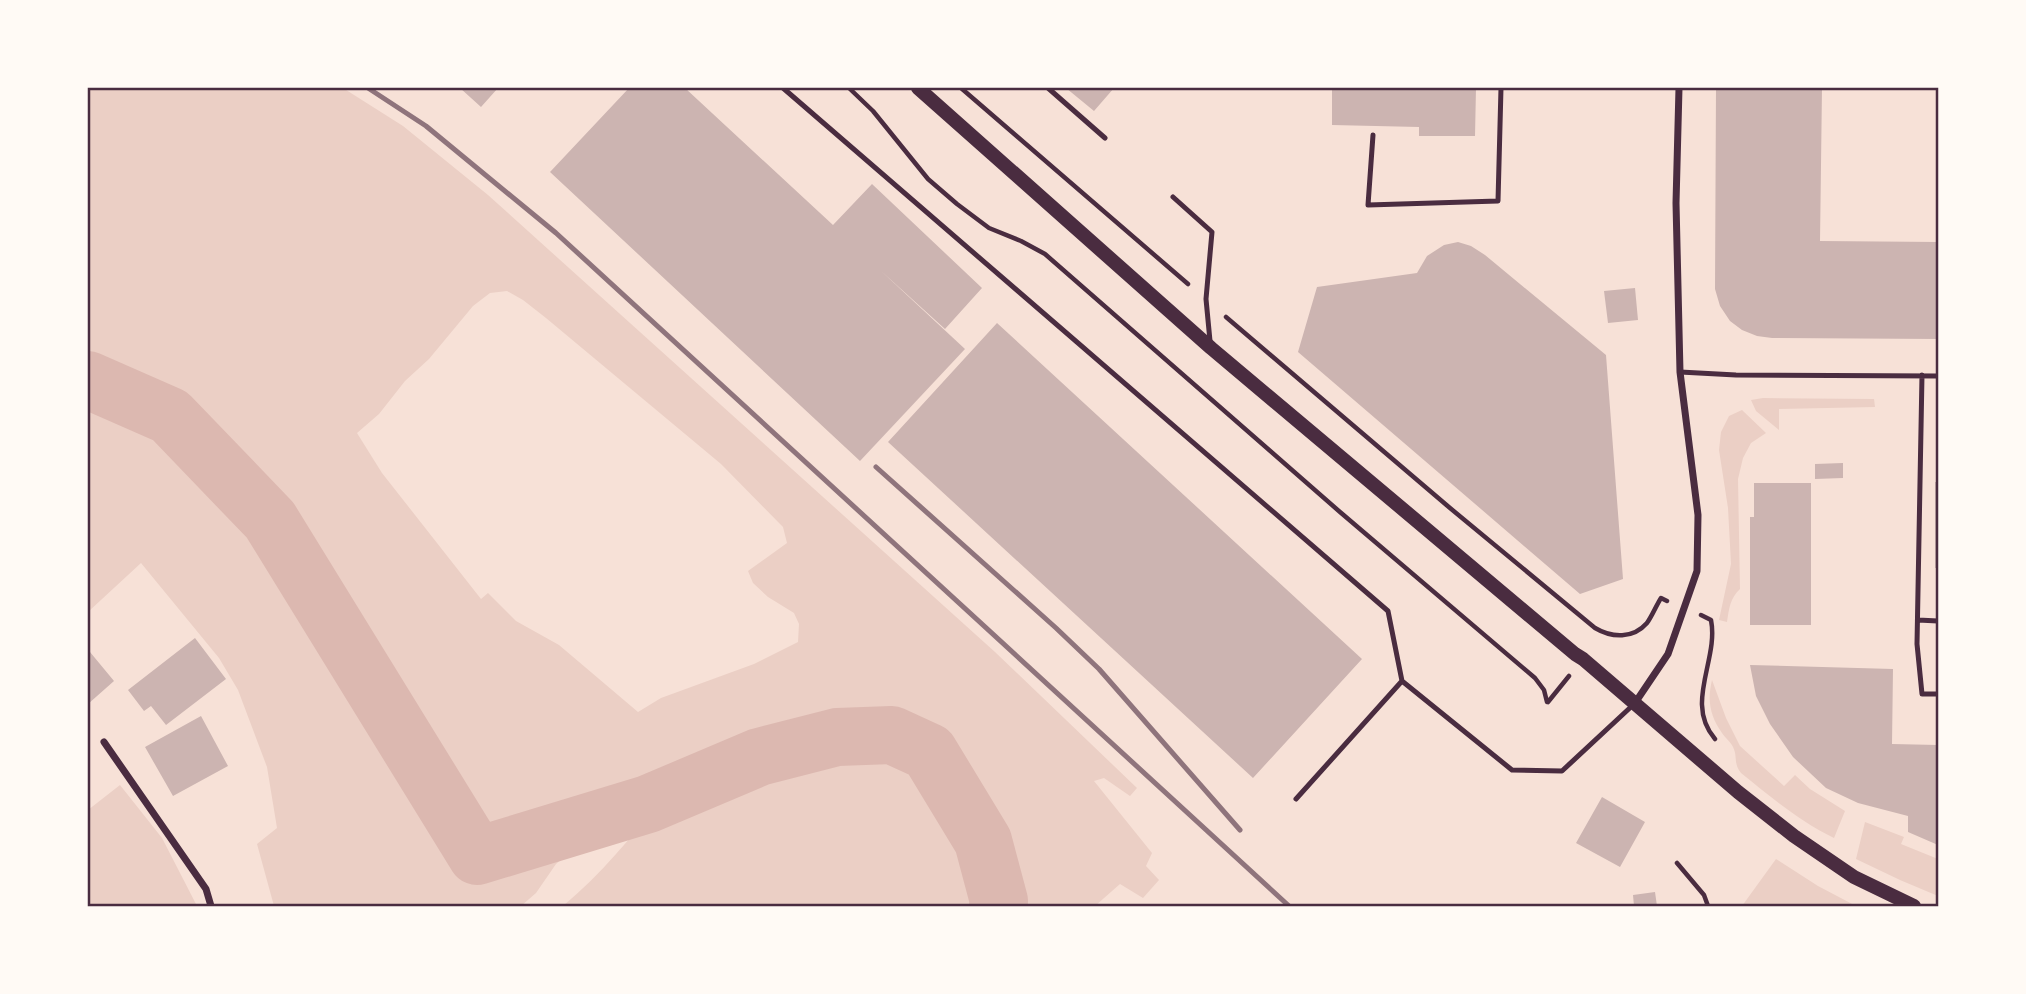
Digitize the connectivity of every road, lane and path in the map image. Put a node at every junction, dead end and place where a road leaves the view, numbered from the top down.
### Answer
1 (783, 88) edge
2 (849, 88) edge
3 (918, 88) edge
4 (961, 88) edge
5 (1048, 88) edge
6 (1501, 88) edge
7 (1679, 88) edge
8 (1373, 135) dead end
9 (1105, 138) dead end
10 (1172, 197) dead end
11 (1174, 271) dead end
12 (1229, 319) dead end
13 (1211, 348) junction
14 (1680, 372) junction
15 (1922, 375) junction
16 (1938, 376) edge
17 (1661, 598) dead end
18 (1711, 620) dead end
19 (1918, 620) junction
20 (1938, 621) edge
21 (1402, 681) junction
22 (1938, 694) edge
23 (1547, 702) dead end
24 (1635, 703) junction
25 (1702, 713) dead end
26 (104, 742) dead end
27 (1296, 799) dead end
28 (1677, 863) dead end
29 (211, 906) edge
30 (1707, 906) edge
31 (1914, 906) edge

1 - 21 lane
2 - 23 path
3 - 13 main road
4 - 11 path
5 - 9 lane
6 - 8 lane
7 - 14 street
10 - 13 lane
12 - 17 path
13 - 24 main road
14 - 15 lane
14 - 24 street
15 - 16 lane
15 - 19 lane
18 - 25 path
19 - 20 lane
19 - 22 lane
21 - 24 lane
21 - 27 lane
24 - 31 main road
26 - 29 street
28 - 30 path

